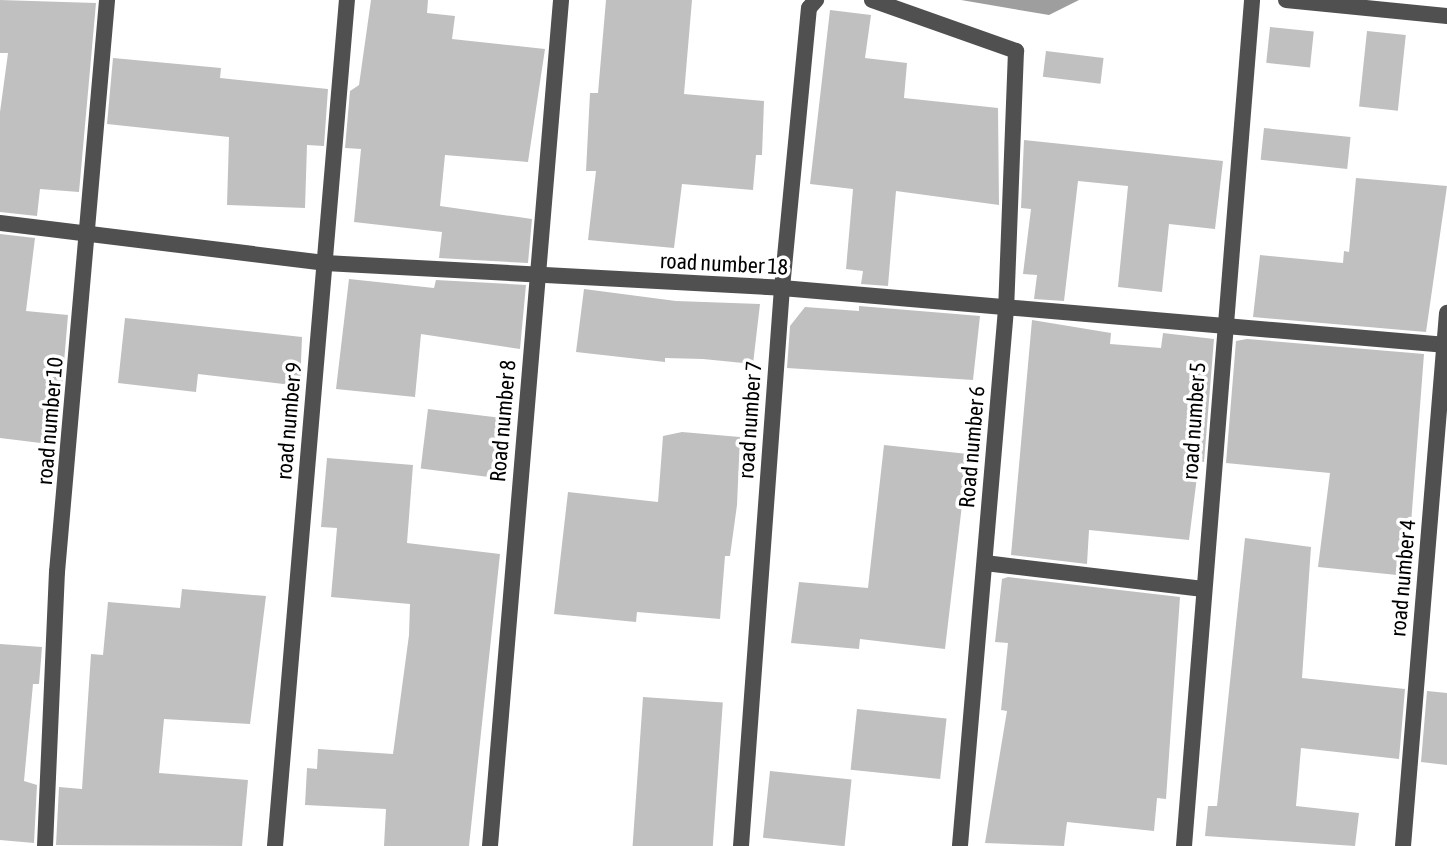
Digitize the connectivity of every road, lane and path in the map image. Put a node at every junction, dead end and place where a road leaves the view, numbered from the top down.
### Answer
1 (107, 0) edge
2 (347, 0) edge
3 (561, 0) edge
4 (816, 0) edge
5 (872, 0) edge
6 (1252, 0) edge
7 (1286, 0) edge
8 (1447, 16) edge
9 (0, 223) edge
10 (90, 231) junction
11 (325, 263) junction
12 (537, 278) junction
13 (782, 288) junction
14 (1006, 309) junction
15 (1447, 313) edge
16 (1223, 327) junction
17 (1445, 345) edge
18 (985, 563) junction
19 (1203, 589) junction
20 (45, 846) edge
21 (275, 846) edge
22 (490, 846) edge
23 (741, 846) edge
24 (960, 846) edge
25 (1184, 846) edge
26 (1403, 846) edge

1 - 10 street, road number 10
2 - 11 street, road number 9
3 - 12 street, Road number 8
4 - 13 street, road number 7
5 - 14 street, Road number 6
6 - 16 street, road number 5
7 - 8 street
9 - 10 street, road number 18
10 - 11 street, road number 18
10 - 20 street, road number 10
11 - 12 street, road number 18
11 - 21 street, road number 9
12 - 13 street, road number 18
12 - 22 street, Road number 8
13 - 14 street, road number 18
13 - 23 street, road number 7
14 - 16 street, road number 18
14 - 18 street, Road number 6
15 - 17 street, road number 4
16 - 17 street, road number 18
16 - 19 street, road number 5
17 - 26 street, road number 4
18 - 19 street
18 - 24 street, Road number 6
19 - 25 street, road number 5

